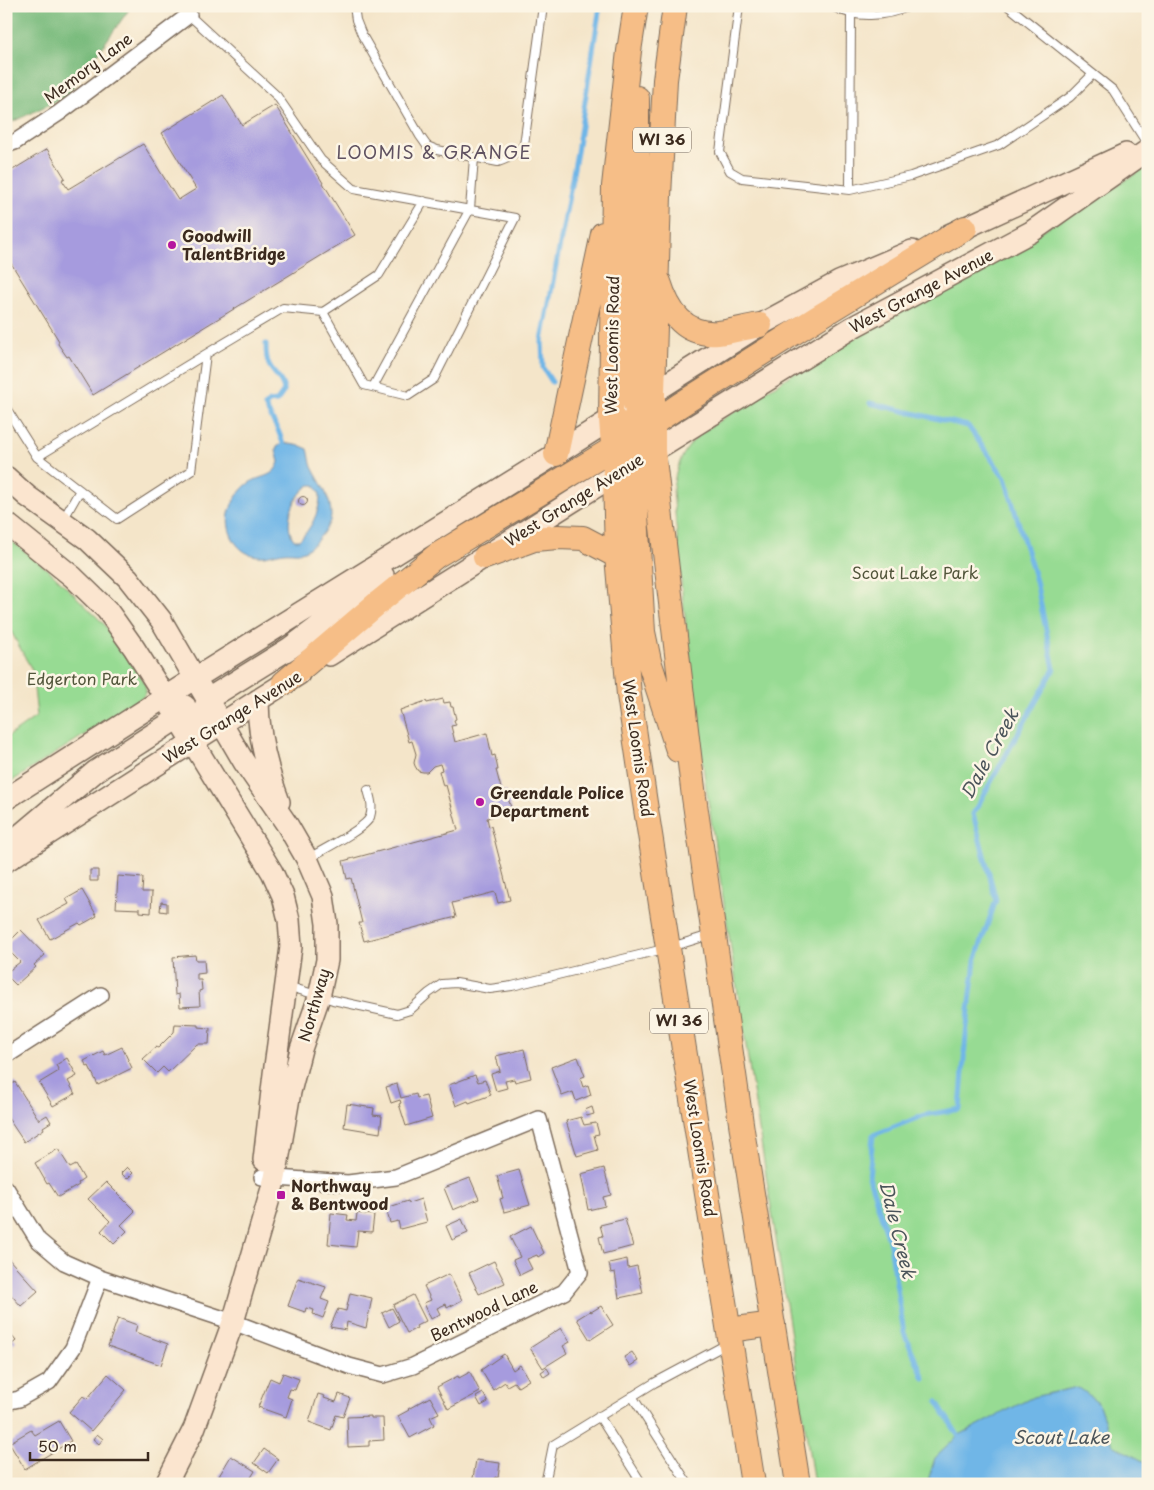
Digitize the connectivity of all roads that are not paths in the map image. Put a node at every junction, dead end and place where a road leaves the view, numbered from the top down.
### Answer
1 (354, 6) edge
2 (543, 6) edge
3 (675, 6) edge
4 (739, 6) edge
5 (832, 6) edge
6 (910, 6) edge
7 (1008, 6) edge
8 (191, 11) edge
9 (851, 13) junction
10 (635, 15) edge
11 (1093, 74) junction
12 (6, 145) edge
13 (1147, 146) edge
14 (474, 158) junction
15 (614, 186) junction
16 (850, 190) junction
17 (424, 201) junction
18 (470, 209) junction
19 (965, 228) junction
20 (656, 274) junction
21 (323, 312) junction
22 (760, 325) junction
23 (206, 354) junction
24 (373, 387) junction
25 (6, 408) edge
26 (634, 434) junction
27 (556, 454) junction
28 (36, 457) junction
29 (6, 478) edge
30 (80, 490) junction
31 (62, 521) junction
32 (6, 523) edge
33 (442, 525) junction
34 (616, 556) junction
35 (485, 557) junction
36 (196, 678) junction
37 (284, 683) junction
38 (165, 697) junction
39 (208, 699) junction
40 (258, 700) junction
41 (178, 718) junction
42 (221, 723) junction
43 (192, 741) junction
44 (368, 790) dead end
45 (694, 796) junction
46 (6, 799) edge
47 (288, 826) junction
48 (6, 847) edge
49 (307, 859) junction
50 (6, 861) edge
51 (714, 934) junction
52 (668, 948) junction
53 (286, 986) junction
54 (101, 994) dead end
55 (319, 997) junction
56 (6, 1056) edge
57 (268, 1177) junction
58 (6, 1188) edge
59 (100, 1278) junction
60 (233, 1322) junction
61 (773, 1324) junction
62 (730, 1336) junction
63 (632, 1396) junction
64 (6, 1402) edge
65 (600, 1416) junction
66 (166, 1484) edge
67 (546, 1484) edge
68 (642, 1484) edge
69 (688, 1484) edge
70 (753, 1484) edge
71 (798, 1484) edge

1 - 14 lane
2 - 14 lane
3 - 20 main road, West Loomis Road / WI 36
4 - 16 lane
5 - 9 lane
6 - 9 lane
7 - 11 lane
8 - 12 street, Memory Lane
8 - 17 lane
9 - 16 lane
10 - 15 main road, West Loomis Road / WI 36
10 - 26 main road
11 - 13 lane
11 - 16 lane
13 - 19 street, West Grange Avenue
13 - 26 street, West Grange Avenue
14 - 18 lane
15 - 26 main road, West Loomis Road / WI 36
15 - 27 main road
17 - 18 lane
17 - 21 lane
18 - 24 lane
18 - 24 lane
19 - 22 street, West Grange Avenue
19 - 26 main road
20 - 22 main road
20 - 26 main road, West Loomis Road / WI 36
21 - 23 lane
21 - 24 lane
22 - 26 street, West Grange Avenue
23 - 28 lane
23 - 30 lane
25 - 28 lane
26 - 27 street, West Grange Avenue
26 - 34 main road, West Loomis Road / WI 36
26 - 35 street, West Grange Avenue
26 - 37 main road
26 - 45 main road, West Loomis Road / WI 36
26 - 45 main road
27 - 33 street, West Grange Avenue
28 - 30 lane
29 - 31 street, Northway
30 - 31 lane
31 - 36 street, Northway
32 - 38 street, Northway
33 - 36 street, West Grange Avenue
33 - 39 street
34 - 35 main road
34 - 52 main road, West Loomis Road / WI 36
35 - 37 street, West Grange Avenue
36 - 38 street, West Grange Avenue
36 - 39 street, Northway
36 - 41 street
37 - 40 street, West Grange Avenue
38 - 41 street, Northway
38 - 46 street, West Grange Avenue
39 - 42 street, Northway
39 - 43 street
40 - 42 street, West Grange Avenue
40 - 47 street
41 - 43 street, Northway
41 - 48 street
42 - 43 street, West Grange Avenue
42 - 47 street, Northway
43 - 50 street, West Grange Avenue
43 - 53 street, Northway
44 - 49 lane
45 - 51 main road, West Loomis Road / WI 36
47 - 49 street, Northway
49 - 55 street, Northway
51 - 52 lane
51 - 61 main road, West Loomis Road / WI 36
52 - 55 lane
52 - 62 main road, West Loomis Road / WI 36
53 - 55 lane
53 - 57 street, Northway
54 - 56 street
55 - 57 street, Northway
57 - 60 street, Northway
57 - 60 street, Bentwood Lane
58 - 59 street, Bentwood Lane
59 - 60 street, Bentwood Lane
59 - 64 street
60 - 66 street, Northway
61 - 62 main road
61 - 71 main road, West Loomis Road / WI 36
62 - 63 lane
62 - 70 main road, West Loomis Road / WI 36
63 - 65 lane
63 - 69 lane
65 - 67 lane
65 - 68 lane

